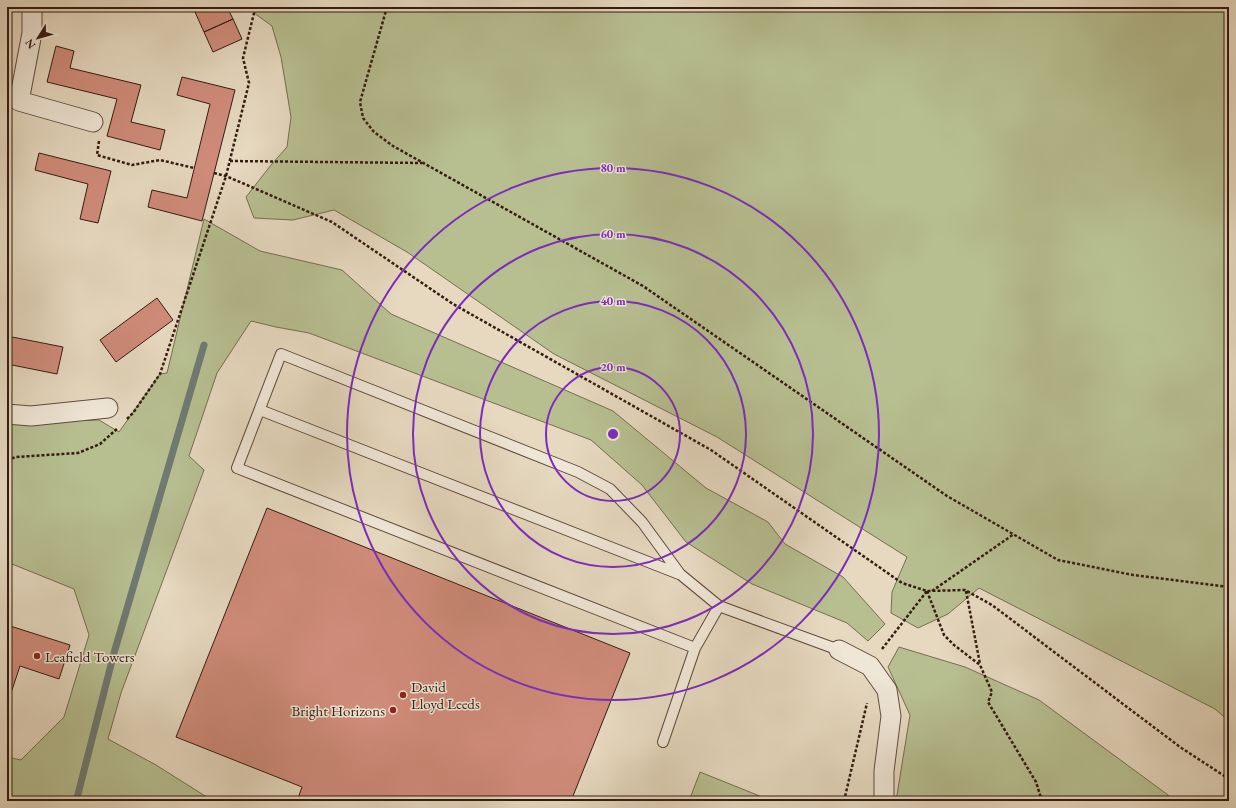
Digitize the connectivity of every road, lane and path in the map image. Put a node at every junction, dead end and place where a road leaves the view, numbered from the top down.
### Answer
1 (32, 7) edge
2 (254, 7) edge
3 (387, 7) edge
4 (93, 122) joint
5 (230, 161) junction
6 (423, 163) junction
7 (194, 168) dead end
8 (214, 173) dead end
9 (226, 176) junction
10 (108, 408) dead end
11 (260, 410) junction
12 (7, 414) edge
13 (7, 460) edge
14 (1014, 534) junction
15 (680, 574) junction
16 (1229, 587) edge
17 (965, 590) junction
18 (927, 591) junction
19 (932, 591) junction
20 (719, 606) junction
21 (696, 648) junction
22 (839, 650) joint
23 (980, 665) junction
24 (870, 666) junction
25 (867, 702) dead end
26 (663, 742) dead end
27 (1229, 778) edge
28 (844, 801) edge
29 (884, 801) edge
30 (1042, 801) edge

1 - 4 street
2 - 5 path
3 - 6 path
4 - 7 path
5 - 6 path
5 - 9 path
6 - 14 path
8 - 9 path
9 - 13 path
9 - 18 path
10 - 12 street
11 - 15 lane
11 - 15 lane
11 - 21 lane
14 - 16 path
14 - 19 path
15 - 20 lane
17 - 19 path
17 - 23 path
17 - 27 path
18 - 19 path
18 - 23 path
18 - 24 path
20 - 21 lane
20 - 22 lane
21 - 26 lane
22 - 24 street
23 - 30 path
24 - 29 street
25 - 28 path

